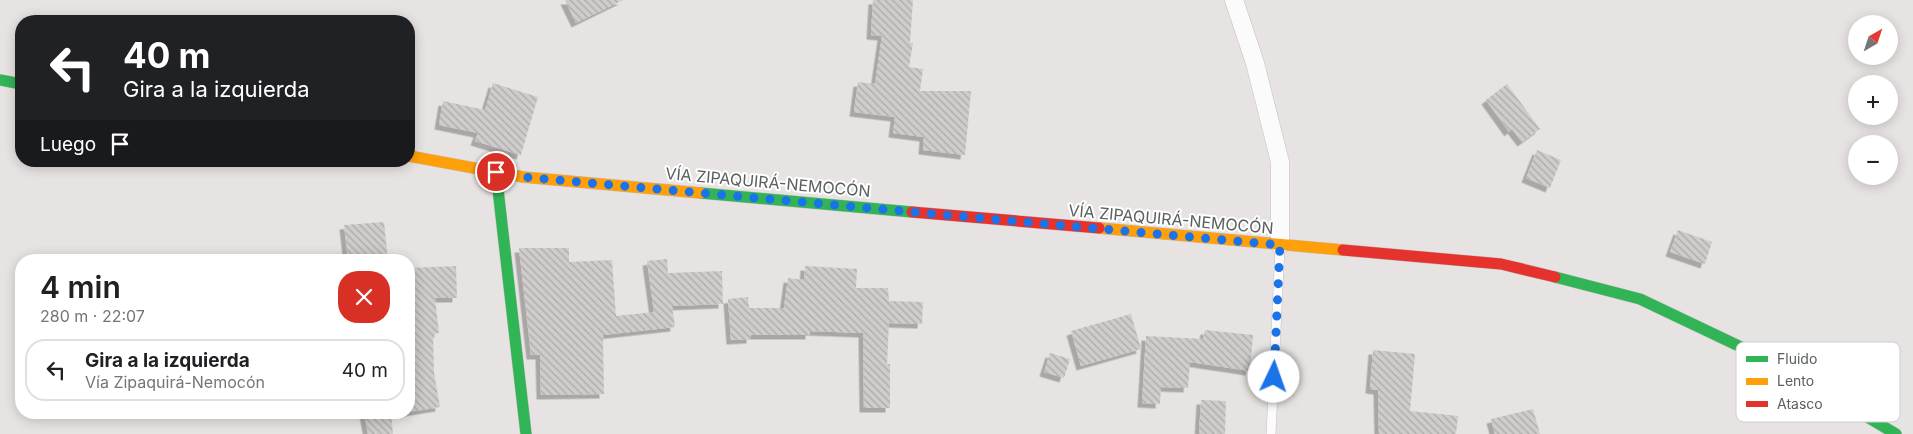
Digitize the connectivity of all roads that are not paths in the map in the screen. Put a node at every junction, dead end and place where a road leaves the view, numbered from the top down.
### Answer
1 (1234, 0) edge
2 (0, 80) edge
3 (15, 83) edge
4 (415, 157) edge
5 (496, 172) junction
6 (1280, 245) junction
7 (1736, 345) edge
8 (1876, 422) edge
9 (526, 434) edge
10 (1271, 434) edge
11 (1896, 434) edge

1 - 6 street
2 - 3 main road
4 - 5 main road, VÍA ZIPAQUIRÁ-NEMOCÓN
5 - 6 main road, VÍA ZIPAQUIRÁ-NEMOCÓN
5 - 9 main road
6 - 7 main road, VÍA ZIPAQUIRÁ-NEMOCÓN
6 - 10 lane
8 - 11 main road, VÍA ZIPAQUIRÁ-NEMOCÓN

